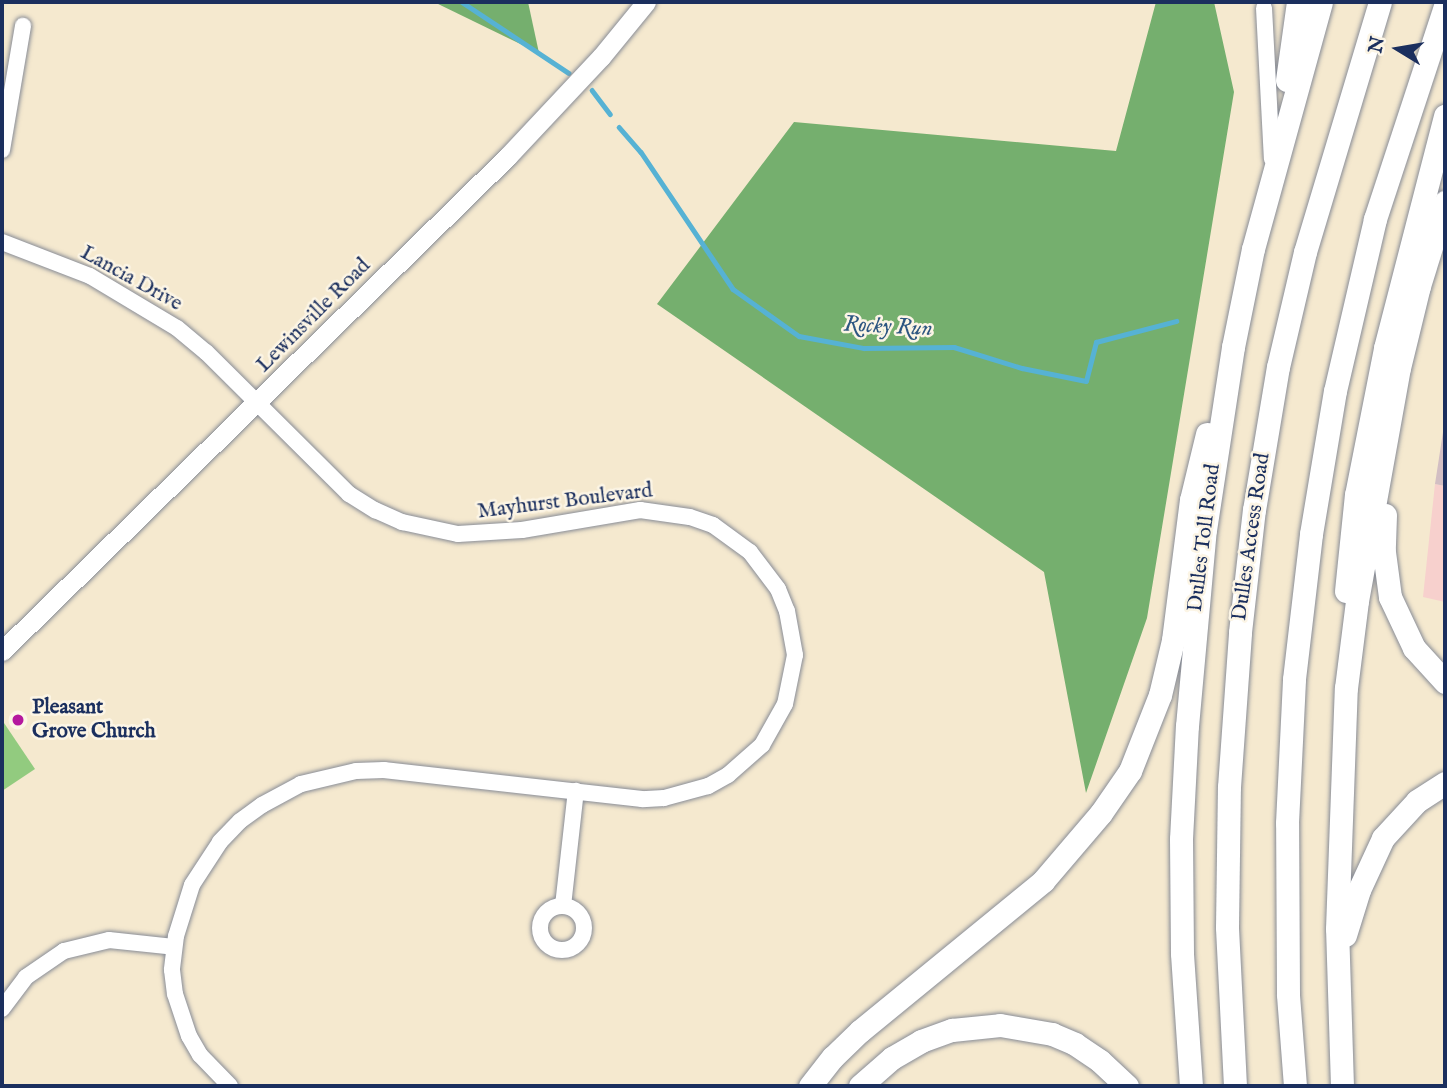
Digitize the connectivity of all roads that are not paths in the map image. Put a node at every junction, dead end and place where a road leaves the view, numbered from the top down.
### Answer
1 (646, 2) edge
2 (1298, 2) edge
3 (1321, 2) edge
4 (1336, 2) edge
5 (1380, 2) edge
6 (1445, 6) edge
7 (1264, 8) dead end
8 (23, 26) dead end
9 (1445, 116) edge
10 (2, 150) edge
11 (1272, 173) junction
12 (1444, 207) edge
13 (2, 242) edge
14 (1233, 347) junction
15 (1393, 399) junction
16 (257, 403) junction
17 (2, 651) edge
18 (1445, 682) edge
19 (1346, 688) junction
20 (1445, 783) edge
21 (576, 791) junction
22 (563, 905) dead end
23 (174, 947) junction
24 (1338, 1001) junction
25 (2, 1009) edge
26 (230, 1086) edge
27 (810, 1086) edge
28 (860, 1086) edge
29 (1127, 1086) edge
30 (1191, 1086) edge
31 (1235, 1086) edge
32 (1295, 1086) edge
33 (1342, 1086) edge

1 - 16 main road, Lewinsville Road
2 - 11 highway
3 - 11 highway, Dulles Toll Road
4 - 11 highway
5 - 31 highway, Dulles Access Road
6 - 32 highway
7 - 11 street
8 - 10 street
9 - 19 highway
11 - 14 highway, Dulles Toll Road
12 - 15 highway
13 - 16 street, Lancia Drive
14 - 27 highway
14 - 30 highway, Dulles Toll Road
15 - 18 highway
15 - 19 highway
16 - 17 main road, Lewinsville Road
16 - 21 street, Mayhurst Boulevard
19 - 24 highway
20 - 24 highway
21 - 22 street
21 - 23 street, Mayhurst Boulevard
23 - 25 street
23 - 26 street, Mayhurst Boulevard
24 - 33 highway
28 - 29 highway

